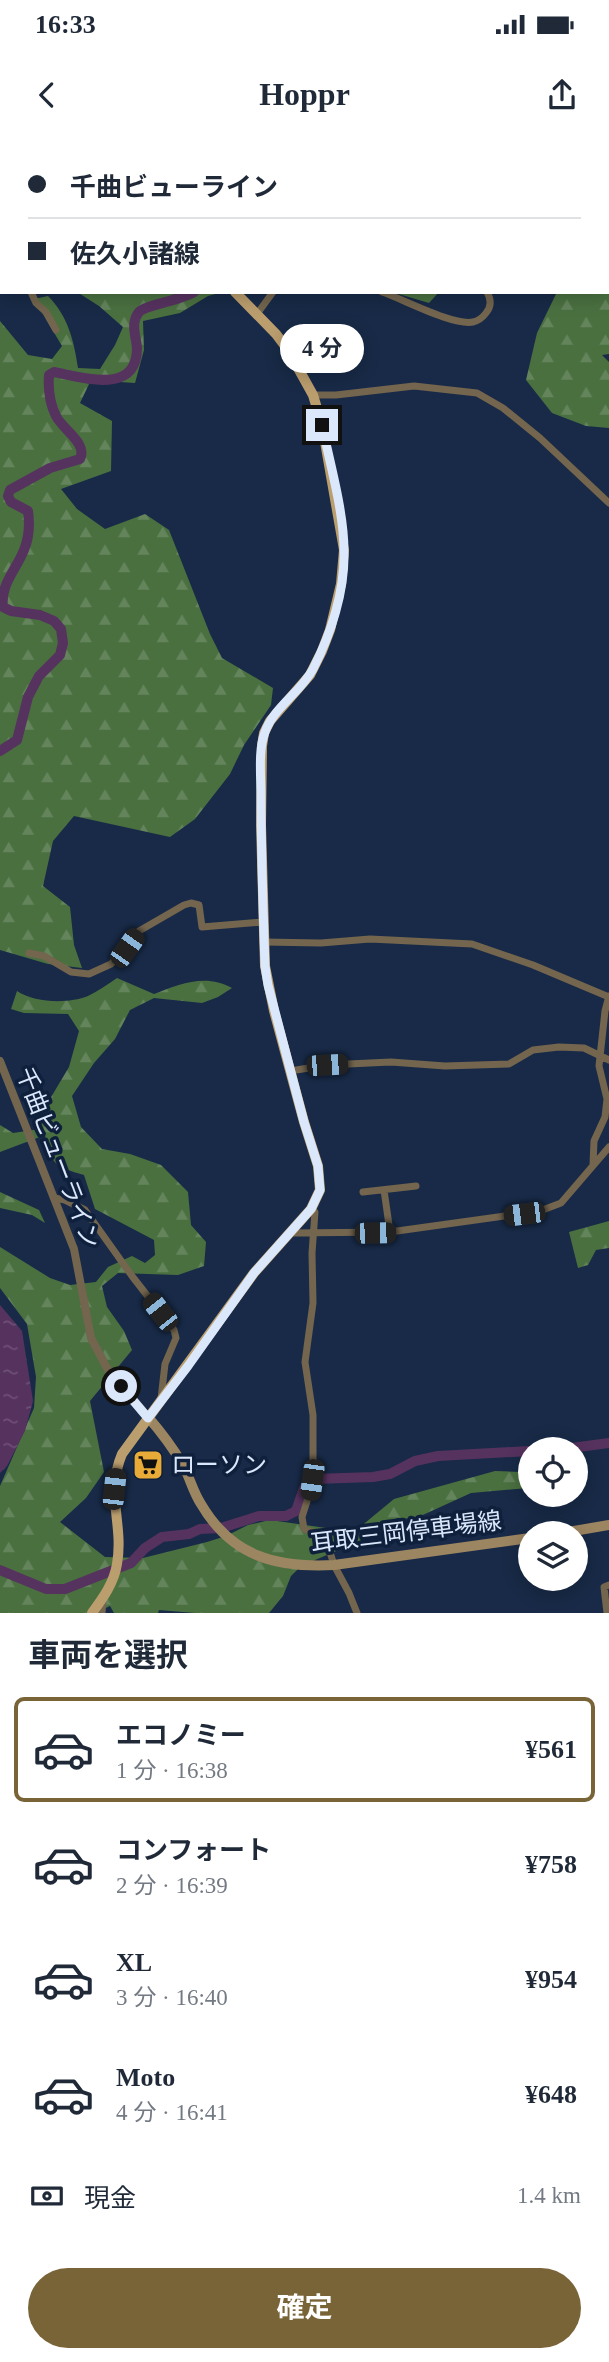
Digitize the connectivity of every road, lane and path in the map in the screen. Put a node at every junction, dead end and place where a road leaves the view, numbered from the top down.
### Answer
1 (32, 294) edge
2 (272, 294) edge
3 (387, 294) edge
4 (488, 294) edge
5 (239, 296) edge
6 (257, 314) junction
7 (56, 330) dead end
8 (313, 395) junction
9 (609, 503) edge
10 (263, 922) junction
11 (264, 942) junction
12 (29, 953) dead end
13 (609, 996) edge
14 (599, 1055) junction
15 (609, 1060) edge
16 (0, 1061) edge
17 (290, 1071) junction
18 (609, 1147) edge
19 (593, 1166) junction
20 (416, 1186) dead end
21 (384, 1190) junction
22 (363, 1192) dead end
23 (54, 1198) junction
24 (311, 1209) junction
25 (390, 1232) junction
26 (289, 1233) junction
27 (314, 1234) junction
28 (161, 1400) junction
29 (148, 1418) junction
30 (609, 1525) edge
31 (588, 1529) edge
32 (518, 1540) edge
33 (334, 1565) junction
34 (609, 1585) edge
35 (103, 1598) junction
36 (92, 1613) edge
37 (102, 1613) edge
38 (357, 1613) edge
39 (607, 1613) edge

1 - 7 street
2 - 6 street
3 - 4 street
5 - 6 main road
6 - 8 main road
8 - 9 street
8 - 10 main road
10 - 11 main road
10 - 12 street
11 - 13 street
11 - 17 main road
13 - 14 street
14 - 15 street
14 - 17 street
14 - 19 street
16 - 23 street, 千曲ビューライン
17 - 24 main road
18 - 19 street
19 - 25 street
20 - 21 street
21 - 22 street
21 - 25 street
23 - 28 street
23 - 29 street, 千曲ビューライン
24 - 26 main road
24 - 27 street
25 - 27 street
26 - 27 street
26 - 28 main road
27 - 33 street
28 - 29 main road
29 - 33 main road, 耳取三岡停車場線
29 - 35 main road
30 - 31 main road
32 - 33 main road, 耳取三岡停車場線
33 - 38 street
34 - 39 street
35 - 36 main road
35 - 37 street

